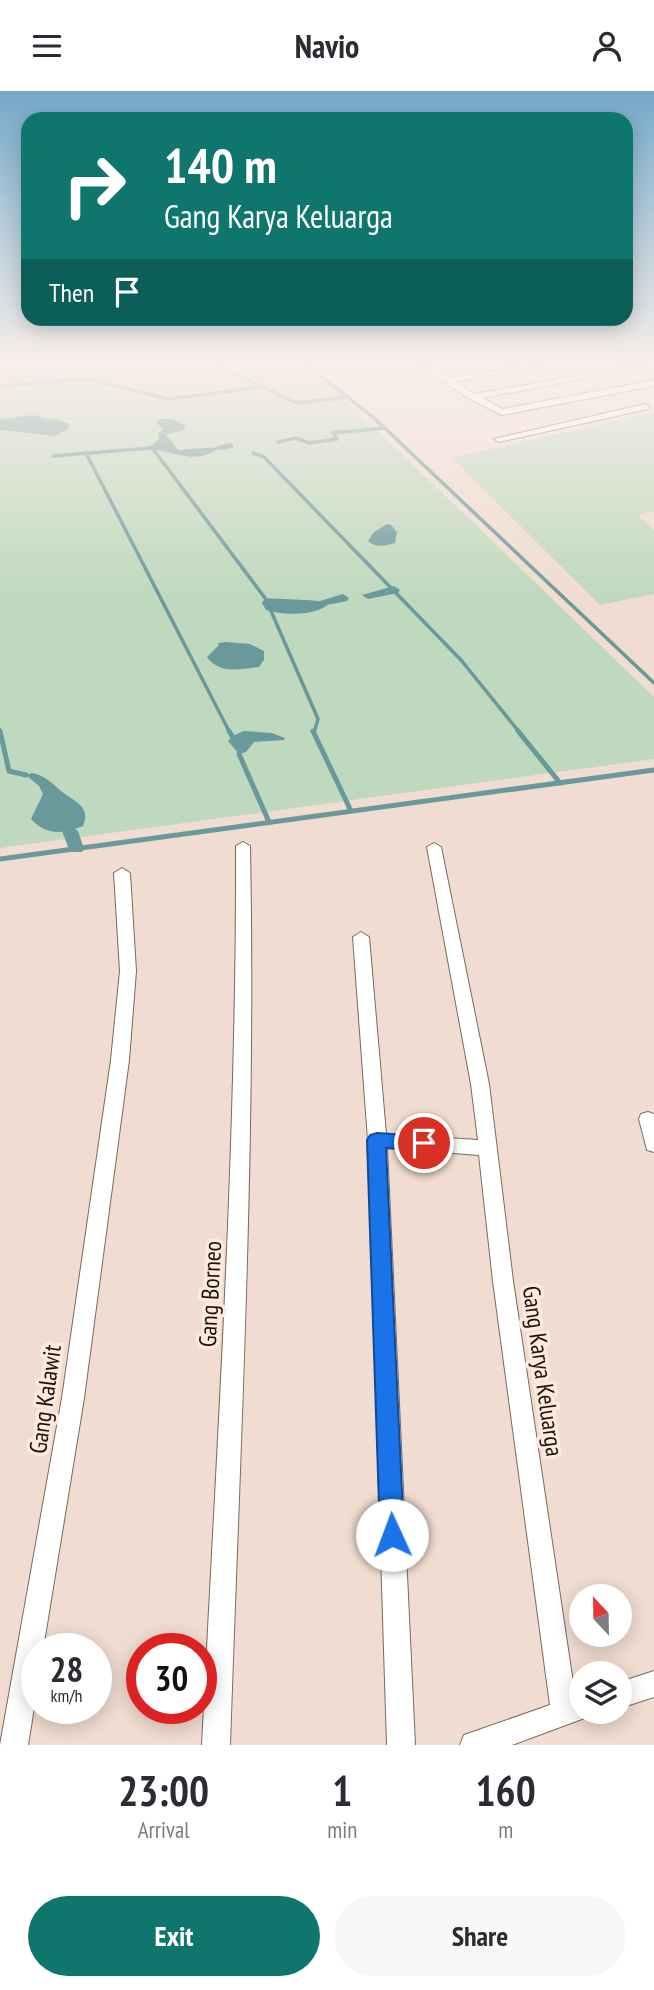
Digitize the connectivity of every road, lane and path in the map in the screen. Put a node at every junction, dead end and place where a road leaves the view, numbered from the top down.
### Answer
1 (243, 846) dead end
2 (434, 847) dead end
3 (122, 873) dead end
4 (361, 937) dead end
5 (648, 1119) dead end
6 (377, 1140) junction
7 (654, 1145) edge
8 (488, 1148) junction
9 (654, 1683) edge
10 (569, 1685) edge
11 (632, 1691) edge
12 (569, 1711) edge
13 (15, 1745) edge
14 (216, 1745) edge
15 (401, 1745) edge
16 (474, 1745) edge

1 - 14 street, Gang Borneo
2 - 8 street, Gang Karya Keluarga
3 - 13 street, Gang Kalawit
4 - 6 street
5 - 7 street
6 - 8 street
6 - 15 street
8 - 10 street, Gang Karya Keluarga
9 - 11 street
12 - 16 street

